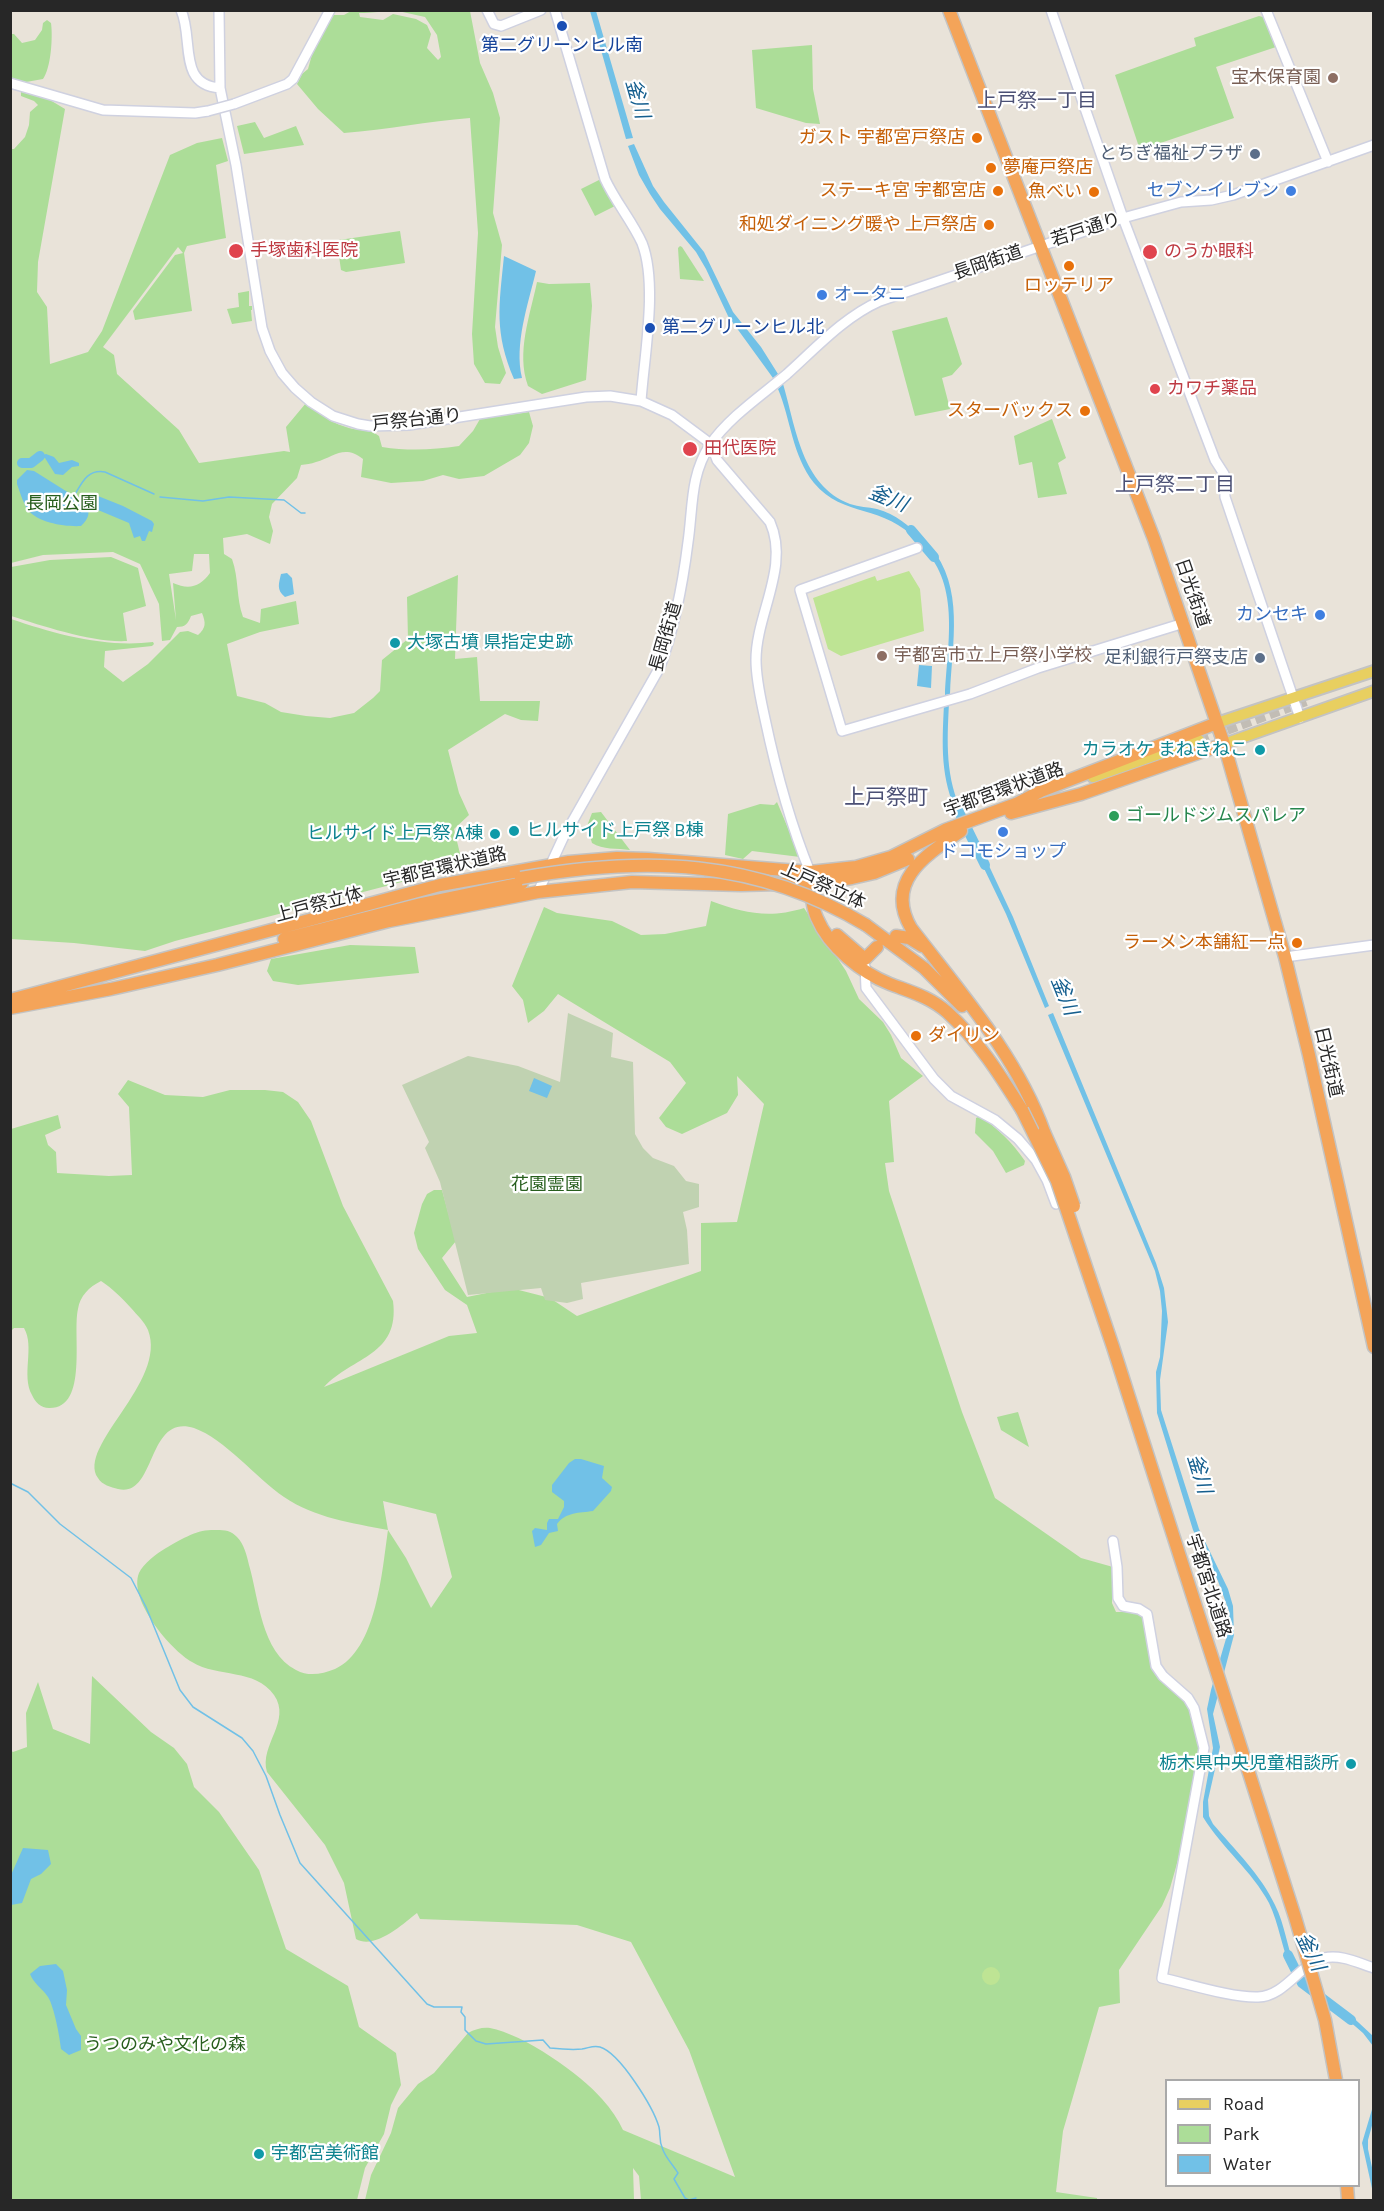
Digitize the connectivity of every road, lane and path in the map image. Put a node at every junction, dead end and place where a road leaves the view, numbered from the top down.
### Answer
1 (181, 10) edge
2 (219, 10) edge
3 (330, 10) edge
4 (488, 10) edge
5 (542, 10) edge
6 (555, 10) edge
7 (950, 10) edge
8 (1051, 10) edge
9 (1266, 10) edge
10 (10, 83) edge
11 (220, 88) junction
12 (1374, 145) edge
13 (1328, 162) junction
14 (1123, 218) junction
15 (1040, 245) junction
16 (641, 401) junction
17 (711, 444) junction
18 (917, 548) dead end
19 (1184, 623) junction
20 (1374, 671) edge
21 (1374, 677) edge
22 (1374, 685) edge
23 (1374, 691) edge
24 (1293, 698) junction
25 (1300, 718) junction
26 (1217, 723) junction
27 (1201, 742) tunnel mouth
28 (1224, 744) junction
29 (1019, 807) junction
30 (959, 828) junction
31 (549, 865) junction
32 (813, 880) junction
33 (538, 892) junction
34 (896, 936) dead end
35 (1374, 945) edge
36 (877, 947) dead end
37 (1285, 957) junction
38 (865, 965) junction
39 (941, 967) junction
40 (35, 998) junction
41 (10, 1000) edge
42 (10, 1008) edge
43 (974, 1025) junction
44 (1056, 1204) dead end
45 (1374, 1347) edge
46 (1113, 1541) dead end
47 (1374, 1968) edge
48 (1336, 2079) edge
49 (1344, 2079) edge

1 - 11 street
2 - 11 street, 戸祭台通り
3 - 10 street, bridge
4 - 5 street
6 - 16 street
7 - 15 highway, 日光街道
8 - 14 street
9 - 13 street
11 - 16 street, 戸祭台通り
12 - 13 street, 若戸通り
13 - 14 street, 若戸通り
14 - 15 street, 若戸通り
14 - 24 street
15 - 17 street, 長岡街道
15 - 19 highway, 日光街道
16 - 17 street, 戸祭台通り
17 - 31 street, 長岡街道
17 - 32 street
18 - 19 street
19 - 26 highway, 日光街道
20 - 24 main road
21 - 22 main road
23 - 25 main road
24 - 25 street
24 - 26 main road
25 - 28 main road
26 - 28 highway, 日光街道
26 - 29 highway
27 - 29 main road, 宇都宮環状道路
28 - 29 highway
28 - 37 highway, 日光街道
29 - 30 highway, 宇都宮環状道路
30 - 32 highway, 宇都宮環状道路
30 - 39 highway
31 - 32 highway, 宇都宮環状道路
31 - 33 street, 長岡街道
31 - 40 highway, 宇都宮環状道路
32 - 33 highway, 宇都宮環状道路
32 - 38 highway
33 - 40 highway, 宇都宮環状道路
34 - 39 highway
35 - 37 street
36 - 38 highway
37 - 45 highway, 日光街道
38 - 43 highway
38 - 44 street
39 - 43 highway
40 - 41 highway, 宇都宮環状道路
40 - 42 highway, 宇都宮環状道路
40 - 43 highway, 上戸祭立体, bridge
43 - 48 highway, 宇都宮北道路, bridge
43 - 49 highway, 宇都宮北道路, bridge
46 - 47 street

